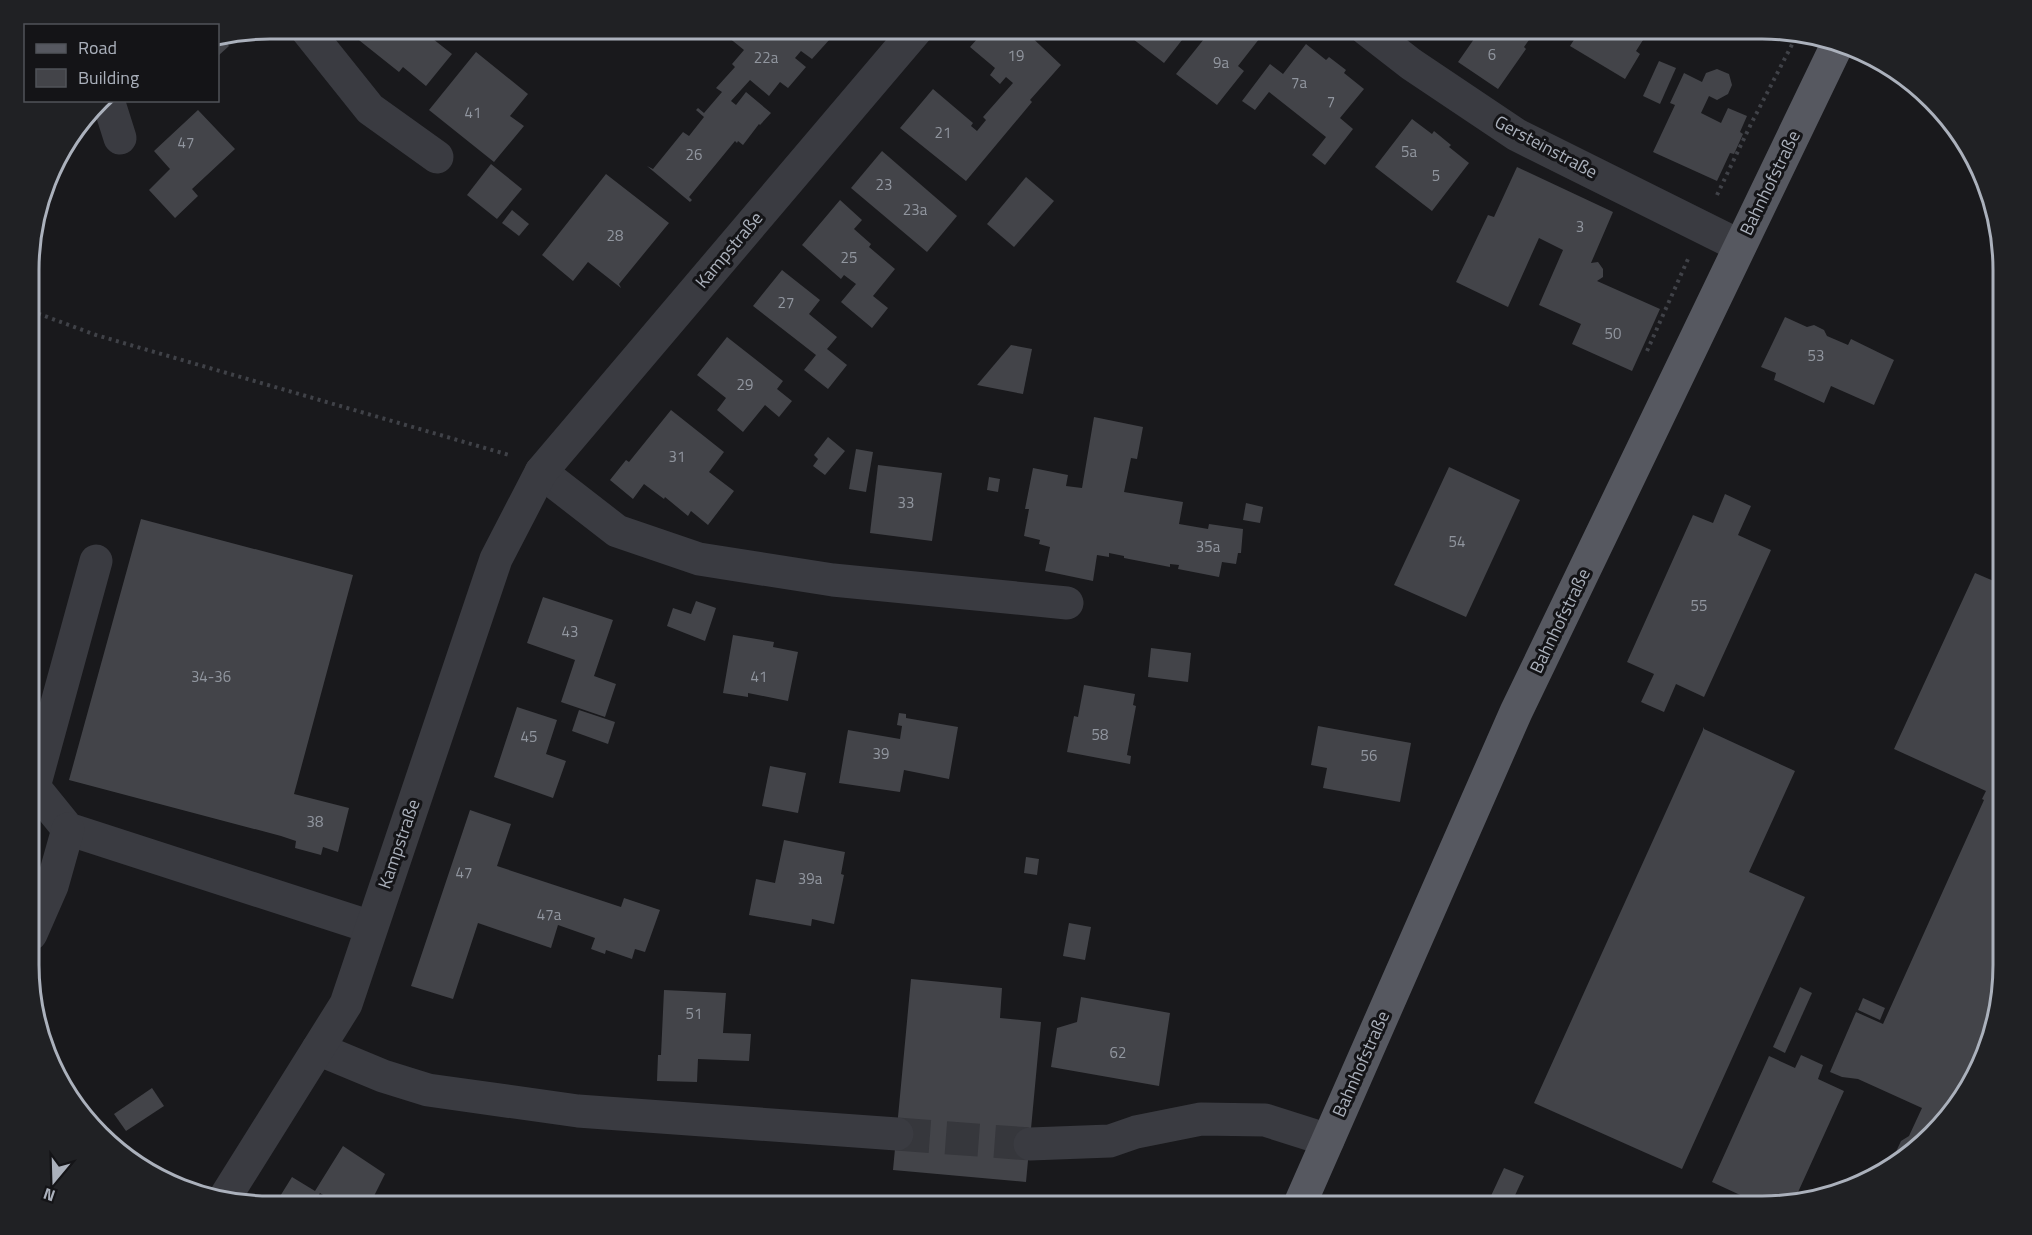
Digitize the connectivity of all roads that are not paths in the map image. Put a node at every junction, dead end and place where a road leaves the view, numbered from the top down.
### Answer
1 (315, 39) edge
2 (907, 39) edge
3 (1380, 39) edge
4 (1834, 51) edge
5 (109, 105) edge
6 (120, 138) dead end
7 (437, 157) dead end
8 (1740, 246) junction
9 (541, 472) junction
10 (96, 561) dead end
11 (1067, 603) dead end
12 (39, 769) edge
13 (39, 793) edge
14 (68, 829) junction
15 (39, 916) edge
16 (371, 927) junction
17 (318, 1048) junction
18 (897, 1134) tunnel mouth
19 (1328, 1140) junction
20 (1030, 1144) tunnel mouth
21 (228, 1192) edge
22 (1303, 1196) edge

1 - 7 street
2 - 9 street, Kampstraße
3 - 8 street, Gersteinstraße
4 - 8 main road, Bahnhofstraße
5 - 6 street
8 - 19 main road, Bahnhofstraße
9 - 11 street
9 - 16 street, Kampstraße
10 - 12 street
13 - 14 street
14 - 15 street
14 - 16 street
16 - 17 street, Kampstraße
17 - 18 street
17 - 21 street, Kampstraße
19 - 20 street
19 - 22 main road, Bahnhofstraße

